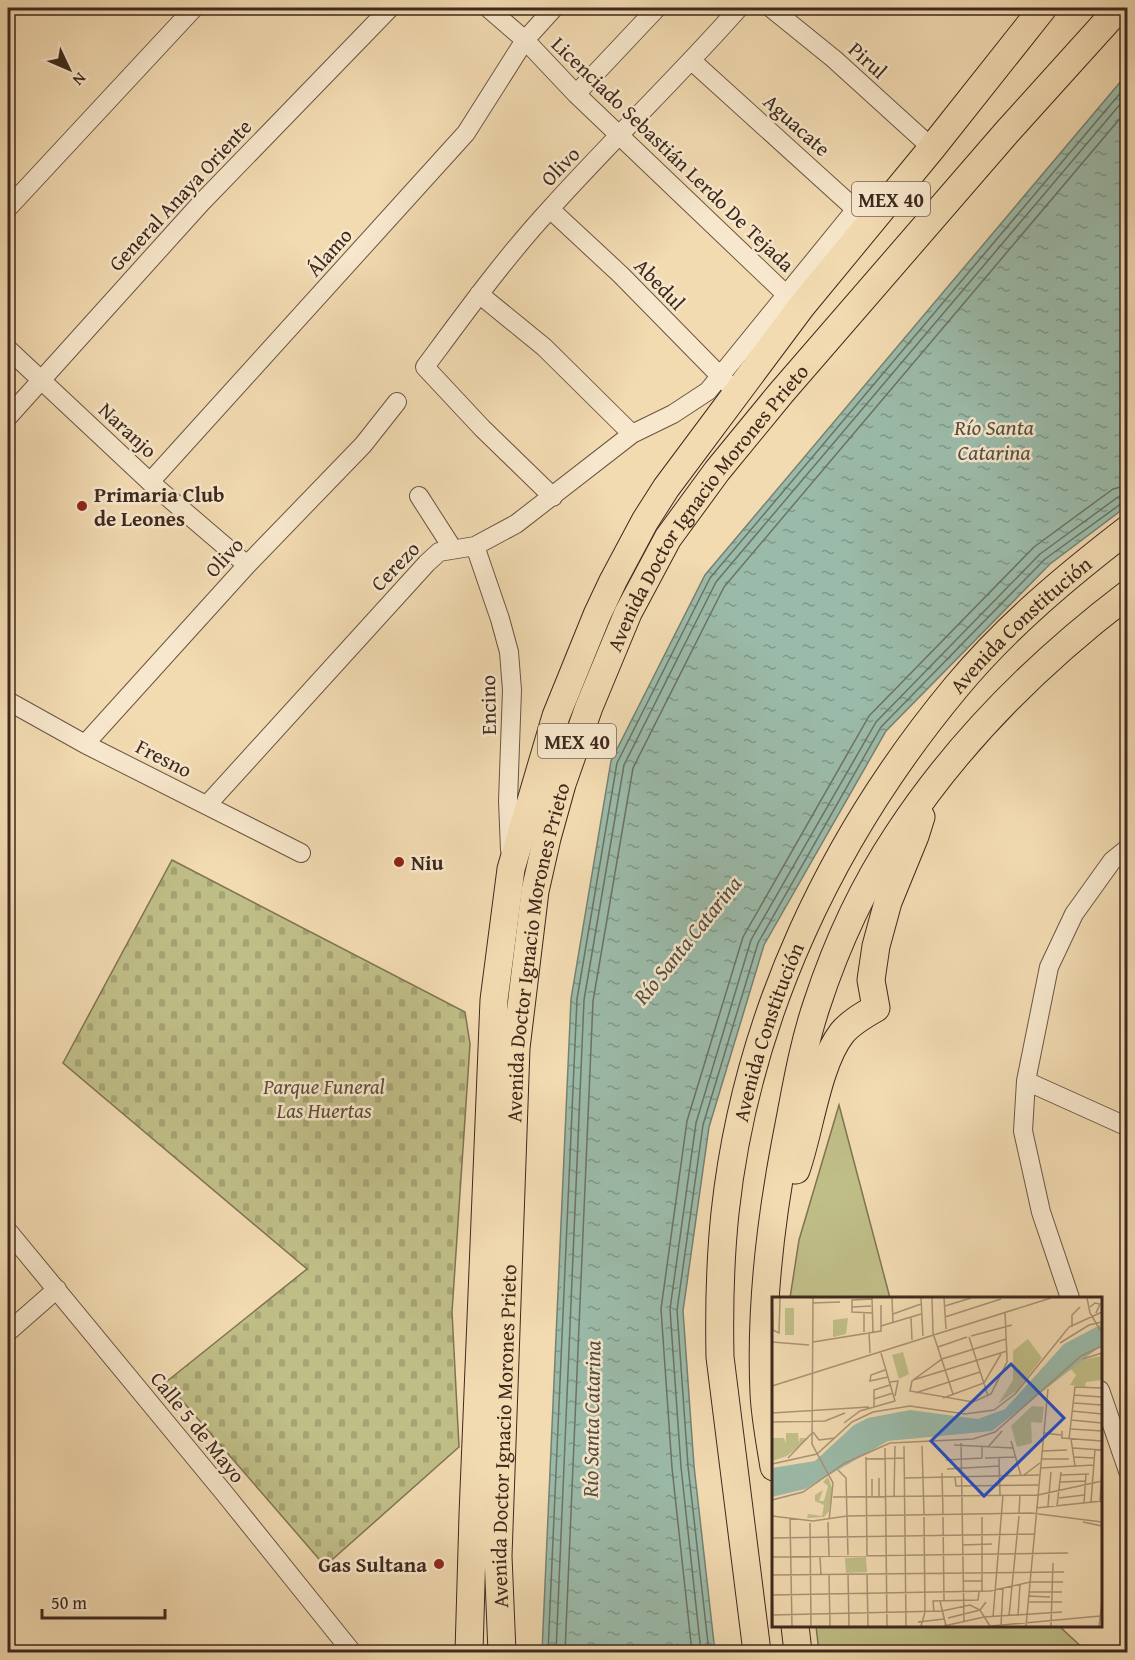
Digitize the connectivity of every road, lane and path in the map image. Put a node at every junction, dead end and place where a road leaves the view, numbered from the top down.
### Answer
1 (194, 8) edge
2 (390, 8) edge
3 (488, 8) edge
4 (554, 8) edge
5 (657, 8) edge
6 (739, 8) edge
7 (771, 8) edge
8 (1042, 8) edge
9 (1062, 8) edge
10 (1119, 8) edge
11 (525, 40) junction
12 (692, 61) junction
13 (576, 94) junction
14 (957, 115) junction
15 (620, 136) junction
16 (932, 148) junction
17 (8, 208) edge
18 (550, 209) junction
19 (863, 216) junction
20 (479, 294) junction
21 (794, 302) junction
22 (8, 349) edge
23 (42, 381) junction
24 (728, 385) junction
25 (397, 402) dead end
26 (8, 417) edge
27 (632, 434) junction
28 (150, 482) junction
29 (419, 496) dead end
30 (553, 497) junction
31 (1128, 529) edge
32 (475, 546) junction
33 (453, 549) junction
34 (247, 565) junction
35 (1128, 594) edge
36 (8, 701) edge
37 (85, 744) junction
38 (929, 789) junction
39 (207, 805) junction
40 (1128, 848) edge
41 (301, 853) dead end
42 (511, 869) junction
43 (1026, 1081) junction
44 (1128, 1127) edge
45 (771, 1229) junction
46 (8, 1232) edge
47 (57, 1289) junction
48 (1069, 1297) edge
49 (8, 1332) edge
50 (1102, 1393) edge
51 (772, 1453) edge
52 (1128, 1471) edge
53 (795, 1627) edge
54 (352, 1653) edge
55 (469, 1653) edge
56 (502, 1653) edge
57 (757, 1653) edge
58 (798, 1653) edge

1 - 17 street
2 - 23 street, General Anaya Oriente
3 - 11 street, Licenciado Sebastián Lerdo De Tejada
4 - 11 street, Álamo
5 - 13 street
6 - 12 street, Olivo
7 - 16 street, Pirul
8 - 14 highway, Avenida Doctor Ignacio Morones Prieto / MEX 40
9 - 14 highway
10 - 56 highway, Avenida Doctor Ignacio Morones Prieto / MEX 40
11 - 13 street, Licenciado Sebastián Lerdo De Tejada
11 - 28 street, Álamo
12 - 15 street, Olivo
12 - 19 street, Aguacate
13 - 15 street, Licenciado Sebastián Lerdo De Tejada
14 - 16 highway, Avenida Doctor Ignacio Morones Prieto / MEX 40
15 - 18 street, Olivo
15 - 21 street, Licenciado Sebastián Lerdo De Tejada
16 - 19 highway, Avenida Doctor Ignacio Morones Prieto / MEX 40
18 - 20 street, Olivo
18 - 24 street, Abedul
19 - 21 highway, Avenida Doctor Ignacio Morones Prieto / MEX 40
20 - 27 street
20 - 30 street, Olivo
21 - 24 highway, Avenida Doctor Ignacio Morones Prieto / MEX 40
22 - 23 street, Naranjo
23 - 26 street, General Anaya Oriente
23 - 28 street, Naranjo
24 - 27 street, Cerezo
24 - 42 highway, Avenida Doctor Ignacio Morones Prieto / MEX 40
25 - 34 street, Olivo
27 - 30 street, Cerezo
28 - 34 street, Naranjo
29 - 33 street
30 - 32 street, Cerezo
31 - 57 highway, Avenida Constitución
32 - 33 street, Cerezo
32 - 42 street, Encino
33 - 39 street, Cerezo
34 - 37 street, Olivo
35 - 38 highway, Avenida Constitución
36 - 37 street, Fresno
37 - 39 street, Fresno
38 - 45 highway, Avenida Constitución
38 - 45 highway
39 - 41 street, Fresno
40 - 43 street
42 - 55 highway, Avenida Doctor Ignacio Morones Prieto / MEX 40
43 - 44 street
43 - 48 street
45 - 51 highway, Avenida Constitución
46 - 47 street, Calle 5 de Mayo
47 - 49 street
47 - 54 street, Calle 5 de Mayo
50 - 52 street
53 - 58 highway

